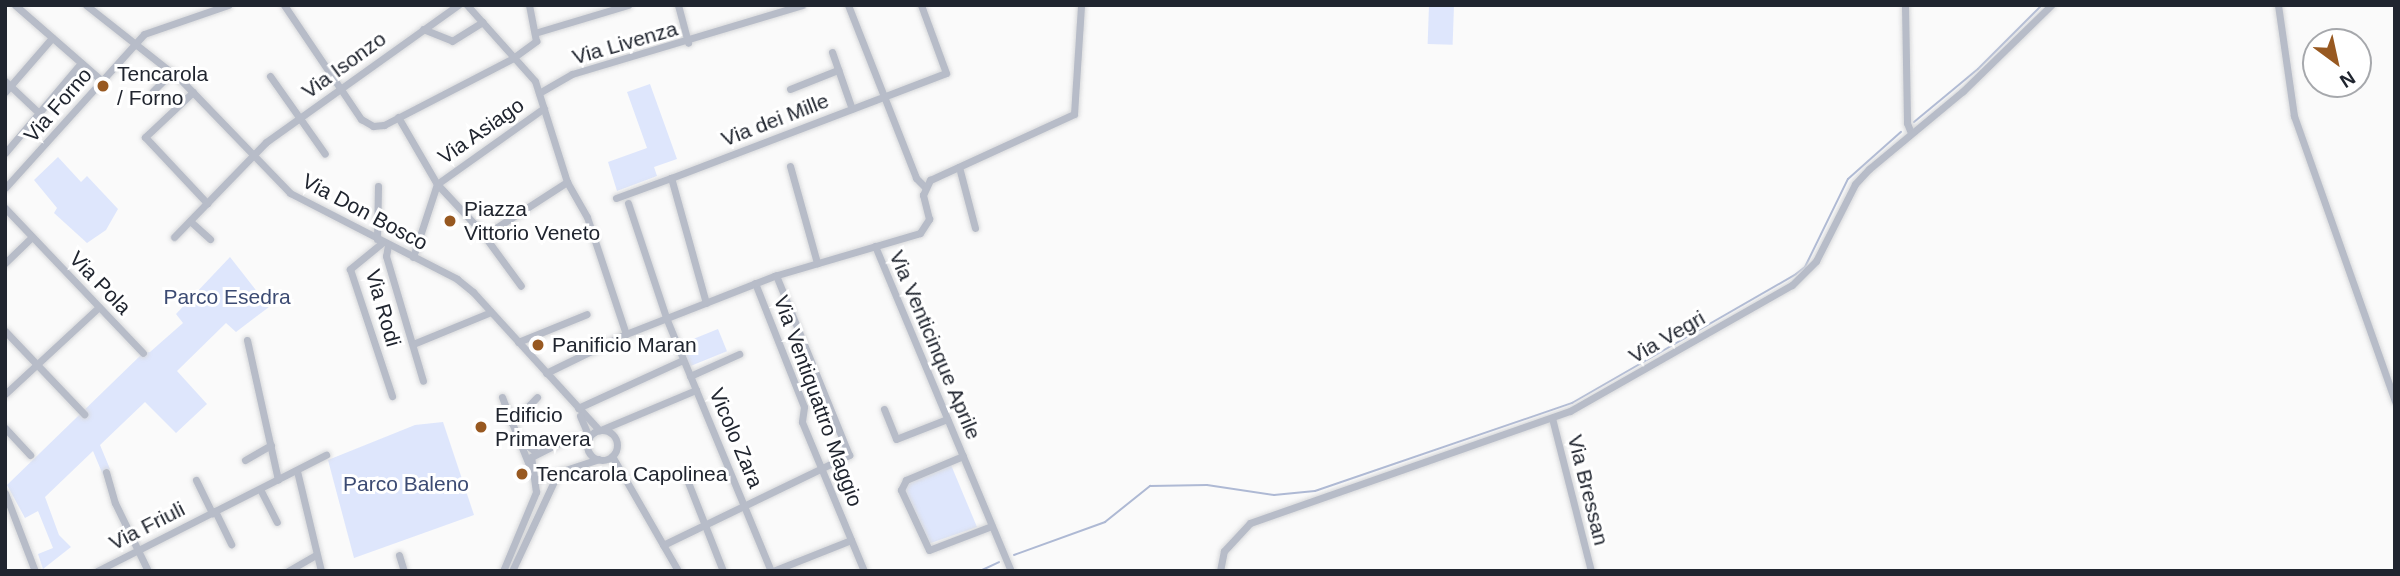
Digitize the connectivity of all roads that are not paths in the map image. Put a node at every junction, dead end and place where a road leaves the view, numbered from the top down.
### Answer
1 (15, 5) edge
2 (86, 5) edge
3 (228, 5) edge
4 (284, 5) edge
5 (458, 5) edge
6 (467, 5) edge
7 (529, 5) edge
8 (628, 5) edge
9 (678, 5) edge
10 (802, 5) edge
11 (848, 5) edge
12 (920, 5) edge
13 (1081, 5) edge
14 (1905, 5) edge
15 (2051, 5) edge
16 (2278, 5) edge
17 (482, 22) junction
18 (423, 29) junction
19 (538, 33) junction
20 (52, 38) junction
21 (135, 43) junction
22 (688, 43) junction
23 (832, 52) dead end
24 (513, 58) junction
25 (81, 64) junction
26 (838, 70) junction
27 (172, 72) junction
28 (270, 76) dead end
29 (102, 81) junction
30 (7, 86) edge
31 (340, 88) junction
32 (790, 89) dead end
33 (153, 91) dead end
34 (193, 92) junction
35 (539, 93) junction
36 (883, 97) junction
37 (544, 108) junction
38 (852, 109) junction
39 (39, 113) junction
40 (398, 117) junction
41 (299, 118) junction
42 (1911, 133) junction
43 (5, 153) edge
44 (325, 154) dead end
45 (252, 155) junction
46 (790, 166) dead end
47 (959, 167) junction
48 (671, 178) junction
49 (567, 182) junction
50 (437, 184) junction
51 (378, 186) dead end
52 (925, 187) junction
53 (5, 188) edge
54 (615, 198) dead end
55 (206, 203) junction
56 (628, 203) dead end
57 (5, 208) edge
58 (190, 221) junction
59 (375, 224) junction
60 (975, 228) dead end
61 (365, 233) junction
62 (485, 235) junction
63 (32, 236) junction
64 (174, 237) dead end
65 (209, 239) dead end
66 (383, 242) junction
67 (875, 247) junction
68 (413, 257) junction
69 (5, 263) edge
70 (817, 263) junction
71 (776, 275) junction
72 (755, 283) junction
73 (521, 286) dead end
74 (706, 303) junction
75 (99, 307) junction
76 (491, 312) junction
77 (587, 314) dead end
78 (667, 320) junction
79 (5, 331) edge
80 (626, 334) junction
81 (247, 340) dead end
82 (518, 342) junction
83 (413, 345) junction
84 (143, 353) dead end
85 (738, 354) dead end
86 (683, 360) junction
87 (37, 364) junction
88 (546, 373) junction
89 (690, 376) junction
90 (423, 381) dead end
91 (696, 390) junction
92 (5, 394) edge
93 (392, 396) dead end
94 (502, 397) dead end
95 (537, 397) dead end
96 (2395, 401) edge
97 (884, 409) dead end
98 (578, 410) junction
99 (84, 414) dead end
100 (1552, 418) junction
101 (947, 419) junction
102 (512, 422) junction
103 (624, 423) junction
104 (5, 428) edge
105 (601, 430) junction
106 (517, 437) junction
107 (589, 437) junction
108 (615, 437) junction
109 (569, 438) junction
110 (271, 444) junction
111 (536, 452) junction
112 (30, 455) dead end
113 (327, 456) dead end
114 (612, 456) junction
115 (963, 456) junction
116 (598, 459) junction
117 (245, 460) dead end
118 (529, 465) junction
119 (821, 467) junction
120 (297, 471) junction
121 (106, 472) dead end
122 (684, 472) dead end
123 (556, 477) junction
124 (196, 480) dead end
125 (278, 480) junction
126 (535, 480) junction
127 (260, 489) junction
128 (5, 493) edge
129 (745, 505) junction
130 (214, 512) junction
131 (277, 522) dead end
132 (705, 524) junction
133 (992, 526) junction
134 (851, 540) junction
135 (231, 544) dead end
136 (663, 545) junction
137 (136, 551) junction
138 (317, 555) junction
139 (398, 555) dead end
140 (35, 571) edge
141 (97, 571) edge
142 (148, 571) edge
143 (288, 571) edge
144 (321, 571) edge
145 (404, 571) edge
146 (503, 571) edge
147 (512, 571) edge
148 (678, 571) edge
149 (723, 571) edge
150 (772, 571) edge
151 (864, 571) edge
152 (1011, 571) edge
153 (1220, 571) edge
154 (1591, 571) edge

1 - 20 street
2 - 21 street, Via Don Bosco
3 - 21 street, Via Forno
4 - 31 street
5 - 18 street, Via Isonzo
6 - 17 street
7 - 19 street
8 - 19 street
9 - 22 street
10 - 22 street, Via Livenza
11 - 36 street
12 - 36 street, Via dei Mille
13 - 47 street
14 - 42 street
15 - 42 street, Via Vegri
16 - 96 street
17 - 18 street
17 - 24 street
18 - 31 street, Via Isonzo
19 - 24 street
20 - 25 street
20 - 30 street
21 - 27 street, Via Don Bosco
21 - 29 street, Via Forno
22 - 35 street, Via Livenza
23 - 26 street
24 - 35 street
24 - 40 street
25 - 29 street
25 - 39 street
26 - 32 street
26 - 38 street
27 - 33 street
27 - 34 street, Via Don Bosco
28 - 41 street
29 - 53 street, Via Forno
30 - 39 street
31 - 40 street
31 - 41 street, Via Isonzo
34 - 45 street, Via Don Bosco
34 - 55 street
35 - 37 street
36 - 38 street, Via dei Mille
36 - 52 street
37 - 49 street
37 - 50 street, Via Asiago
38 - 48 street, Via dei Mille
39 - 43 street
40 - 50 street
41 - 44 street
41 - 45 street, Via Isonzo
42 - 100 street, Via Vegri
45 - 55 street, Via Isonzo
45 - 61 street, Via Don Bosco
46 - 70 street
47 - 52 street
47 - 60 street
48 - 54 street, Via dei Mille
48 - 74 street
49 - 62 street
49 - 80 street
50 - 62 street
50 - 68 street
51 - 59 street
52 - 67 street
55 - 58 street, Via Isonzo
56 - 78 street, Vicolo Zara
57 - 63 street, Via Pola
58 - 64 street, Via Isonzo
58 - 65 street
59 - 61 street
59 - 66 street
61 - 66 street, Via Don Bosco
62 - 73 street
63 - 69 street
63 - 75 street, Via Pola
66 - 68 street, Via Don Bosco
66 - 83 street
66 - 93 street, Via Rodi
67 - 70 street
67 - 101 street, Via Venticinque Aprile
68 - 76 street, Via Don Bosco
70 - 71 street
71 - 72 street
71 - 119 street
72 - 74 street
72 - 119 street, Via Ventiquattro Maggio
74 - 78 street
75 - 84 street, Via Pola
75 - 87 street
76 - 82 street, Via Don Bosco
76 - 83 street
77 - 82 street
78 - 80 street
78 - 86 street, Vicolo Zara
79 - 87 street
80 - 88 street
81 - 110 street
82 - 88 street, Via Don Bosco
83 - 90 street
85 - 89 street
86 - 89 street, Vicolo Zara
86 - 98 street
87 - 92 street
87 - 99 street
88 - 98 street, Via Don Bosco
89 - 91 street, Vicolo Zara
91 - 103 street
91 - 129 street, Vicolo Zara
94 - 102 street
95 - 102 street
97 - 101 street
98 - 105 street, Via Don Bosco
98 - 107 street, Via Don Bosco
98 - 109 street
100 - 153 street, Via Vegri
100 - 154 street, Via Bressan
101 - 115 street, Via Venticinque Aprile
102 - 106 street
103 - 105 street
103 - 108 street
104 - 112 street
105 - 107 street
105 - 108 street, Via Don Bosco
106 - 111 street
106 - 118 street
107 - 109 street
107 - 116 street, Via Don Bosco
108 - 114 street
109 - 111 street
110 - 117 street
110 - 125 street
111 - 118 street
113 - 120 street, Via Friuli
114 - 116 street
114 - 136 street
115 - 133 street, Via Venticinque Aprile
115 - 133 street, Via Venticinque Aprile
116 - 123 street
118 - 126 street
119 - 129 street
119 - 134 street, Via Ventiquattro Maggio
120 - 125 street, Via Friuli
120 - 138 street
121 - 137 street
122 - 132 street
123 - 126 street
123 - 147 street
124 - 130 street, Via Friuli
125 - 127 street, Via Friuli
126 - 146 street
127 - 130 street, Via Friuli
127 - 131 street
128 - 140 street
129 - 132 street
129 - 150 street, Vicolo Zara
130 - 135 street, Via Friuli
130 - 137 street, Via Friuli
132 - 136 street
132 - 149 street
133 - 152 street, Via Venticinque Aprile
134 - 150 street
134 - 151 street, Via Ventiquattro Maggio
136 - 148 street
137 - 141 street, Via Friuli
137 - 142 street
138 - 143 street
138 - 144 street
139 - 145 street

